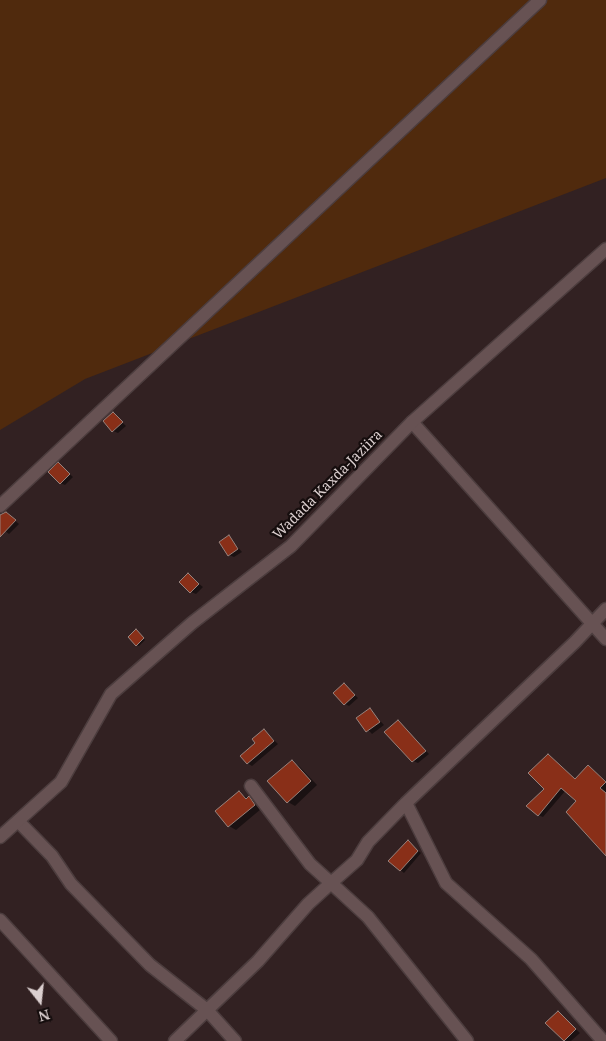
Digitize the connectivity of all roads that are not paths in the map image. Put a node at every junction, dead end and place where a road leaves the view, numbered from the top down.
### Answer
1 (540, 0) edge
2 (606, 248) edge
3 (412, 422) junction
4 (0, 506) edge
5 (606, 609) edge
6 (592, 624) junction
7 (606, 639) edge
8 (251, 786) dead end
9 (406, 803) junction
10 (18, 820) junction
11 (0, 836) edge
12 (331, 883) junction
13 (0, 920) edge
14 (207, 1010) junction
15 (111, 1041) edge
16 (175, 1041) edge
17 (235, 1041) edge
18 (467, 1041) edge
19 (603, 1041) edge

1 - 4 street
2 - 3 street, Wadada Kaxda-Jaziira
3 - 6 street
3 - 10 street, Wadada Kaxda-Jaziira
5 - 6 street
6 - 7 street
6 - 9 street
8 - 12 street
9 - 12 street
9 - 19 street
10 - 11 street, Wadada Kaxda-Jaziira
10 - 14 street
12 - 14 street
12 - 18 street
13 - 15 street
14 - 16 street
14 - 17 street

